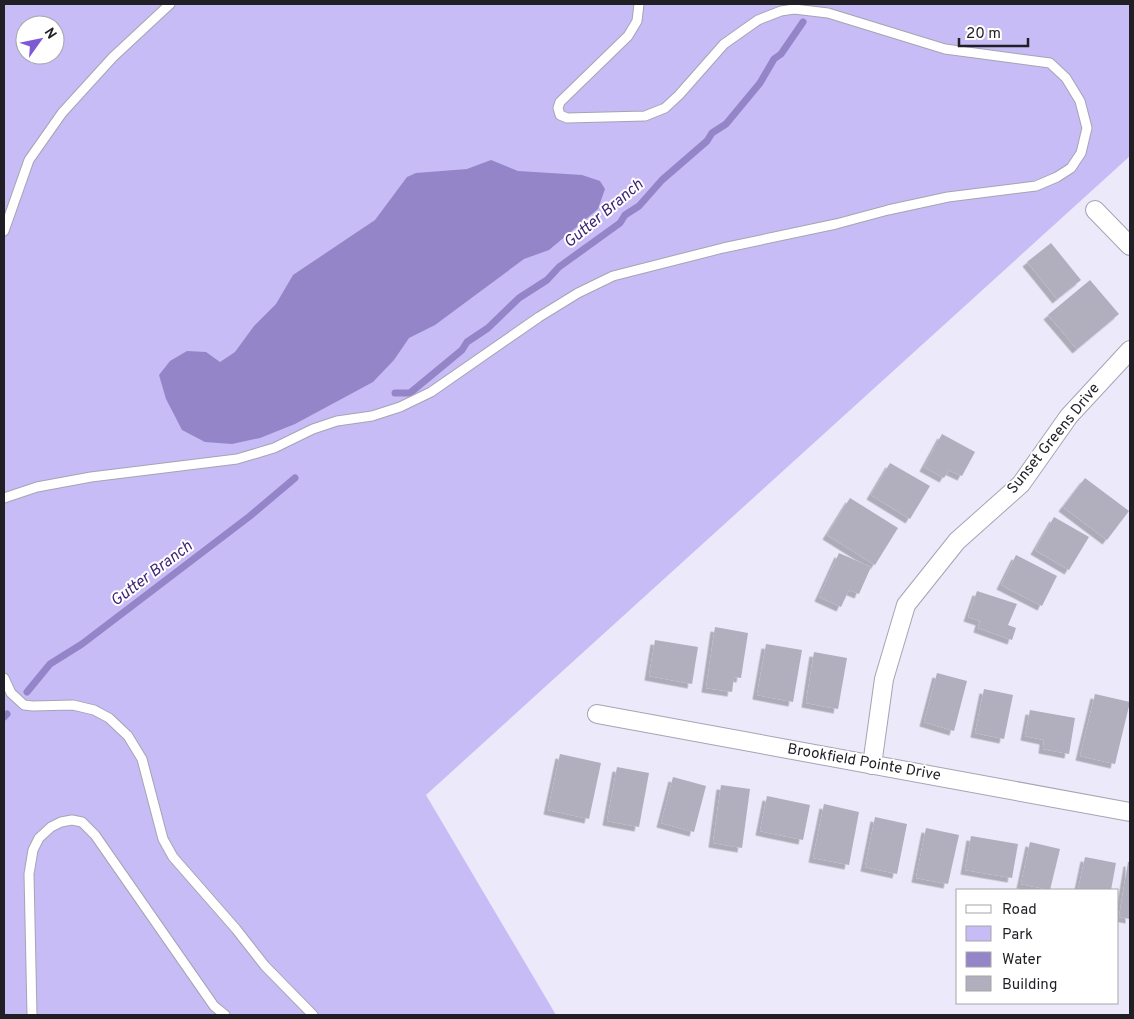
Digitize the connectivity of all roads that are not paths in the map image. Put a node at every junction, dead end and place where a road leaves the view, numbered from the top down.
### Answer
1 (170, 4) edge
2 (639, 4) edge
3 (1095, 210) dead end
4 (4, 231) edge
5 (1130, 246) edge
6 (1130, 350) edge
7 (4, 498) edge
8 (4, 678) edge
9 (597, 714) dead end
10 (872, 765) junction
11 (1130, 812) edge
12 (32, 1015) edge
13 (225, 1015) edge
14 (313, 1015) edge

1 - 4 lane
2 - 7 lane
3 - 5 street
6 - 10 street, Sunset Greens Drive
8 - 14 lane
9 - 10 street, Brookfield Pointe Drive
10 - 11 street, Brookfield Pointe Drive
12 - 13 lane

